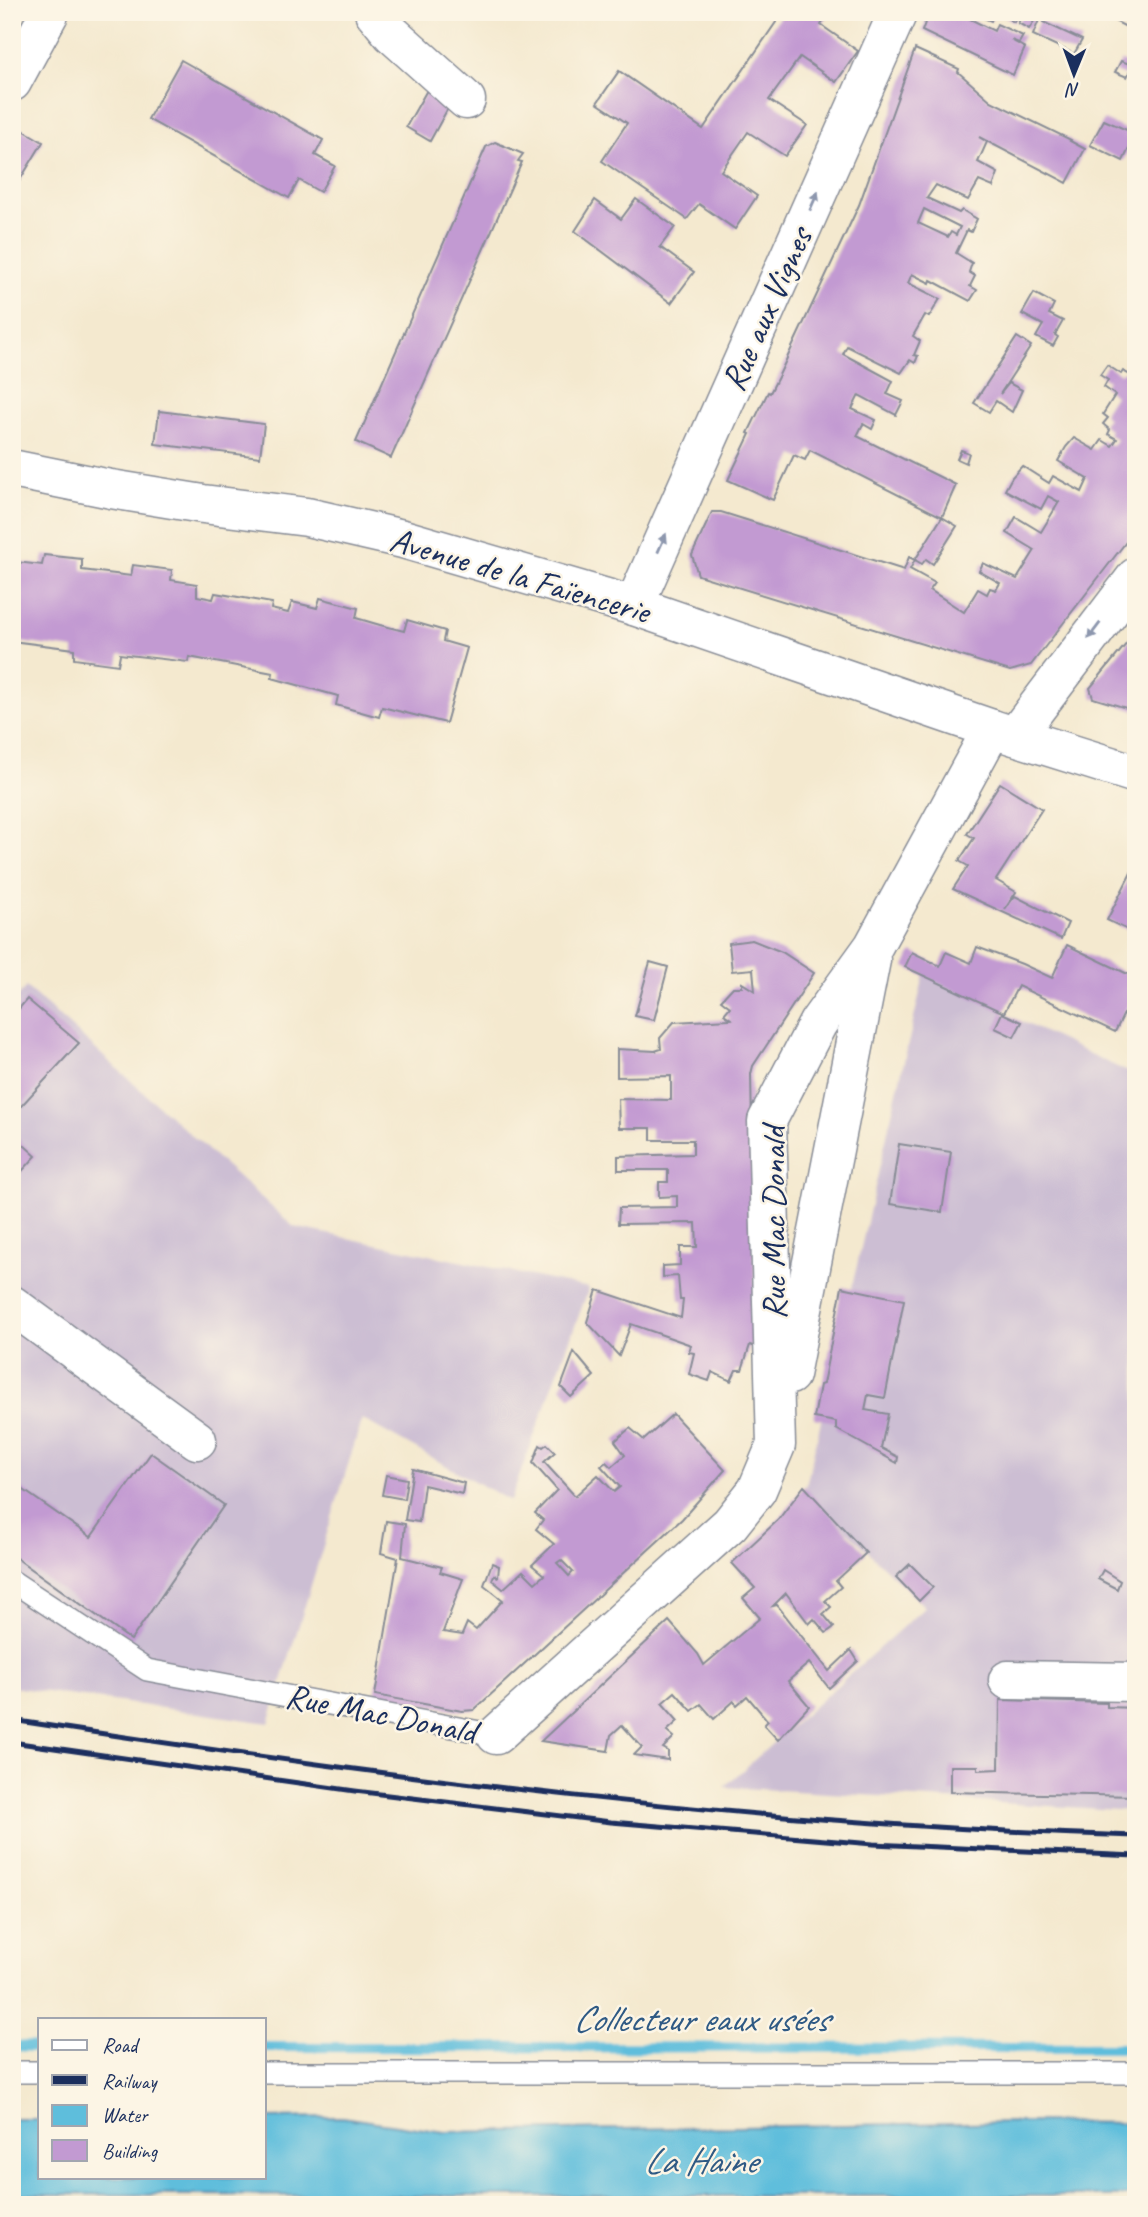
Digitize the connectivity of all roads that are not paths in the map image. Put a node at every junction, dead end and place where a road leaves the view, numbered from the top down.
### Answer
1 (51, 12) edge
2 (374, 12) edge
3 (898, 12) edge
4 (12, 82) edge
5 (466, 100) dead end
6 (12, 469) edge
7 (1136, 577) edge
8 (634, 606) junction
9 (1003, 733) junction
10 (1136, 774) edge
11 (873, 947) junction
12 (12, 1305) edge
13 (197, 1440) dead end
14 (776, 1444) junction
15 (12, 1581) edge
16 (1008, 1680) dead end
17 (1136, 1682) edge
18 (496, 1735) joint
19 (12, 2072) edge
20 (38, 2073) edge
21 (266, 2073) edge
22 (1136, 2073) edge

1 - 4 street
2 - 5 street
8 -> 3 street, Rue aux Vignes
6 - 8 street, Avenue de la Faïencerie
7 -> 9 street, Rue Mac Donald
8 - 9 street, Avenue de la Faïencerie
9 - 10 street, Avenue de la Faïencerie
9 - 11 street, Rue Mac Donald
11 - 14 street, Rue Mac Donald
11 - 14 street, Rue Mac Donald
12 - 13 street
14 - 18 street, Rue Mac Donald
15 - 18 lane, Rue Mac Donald
16 - 17 street
19 - 20 lane
21 - 22 lane

